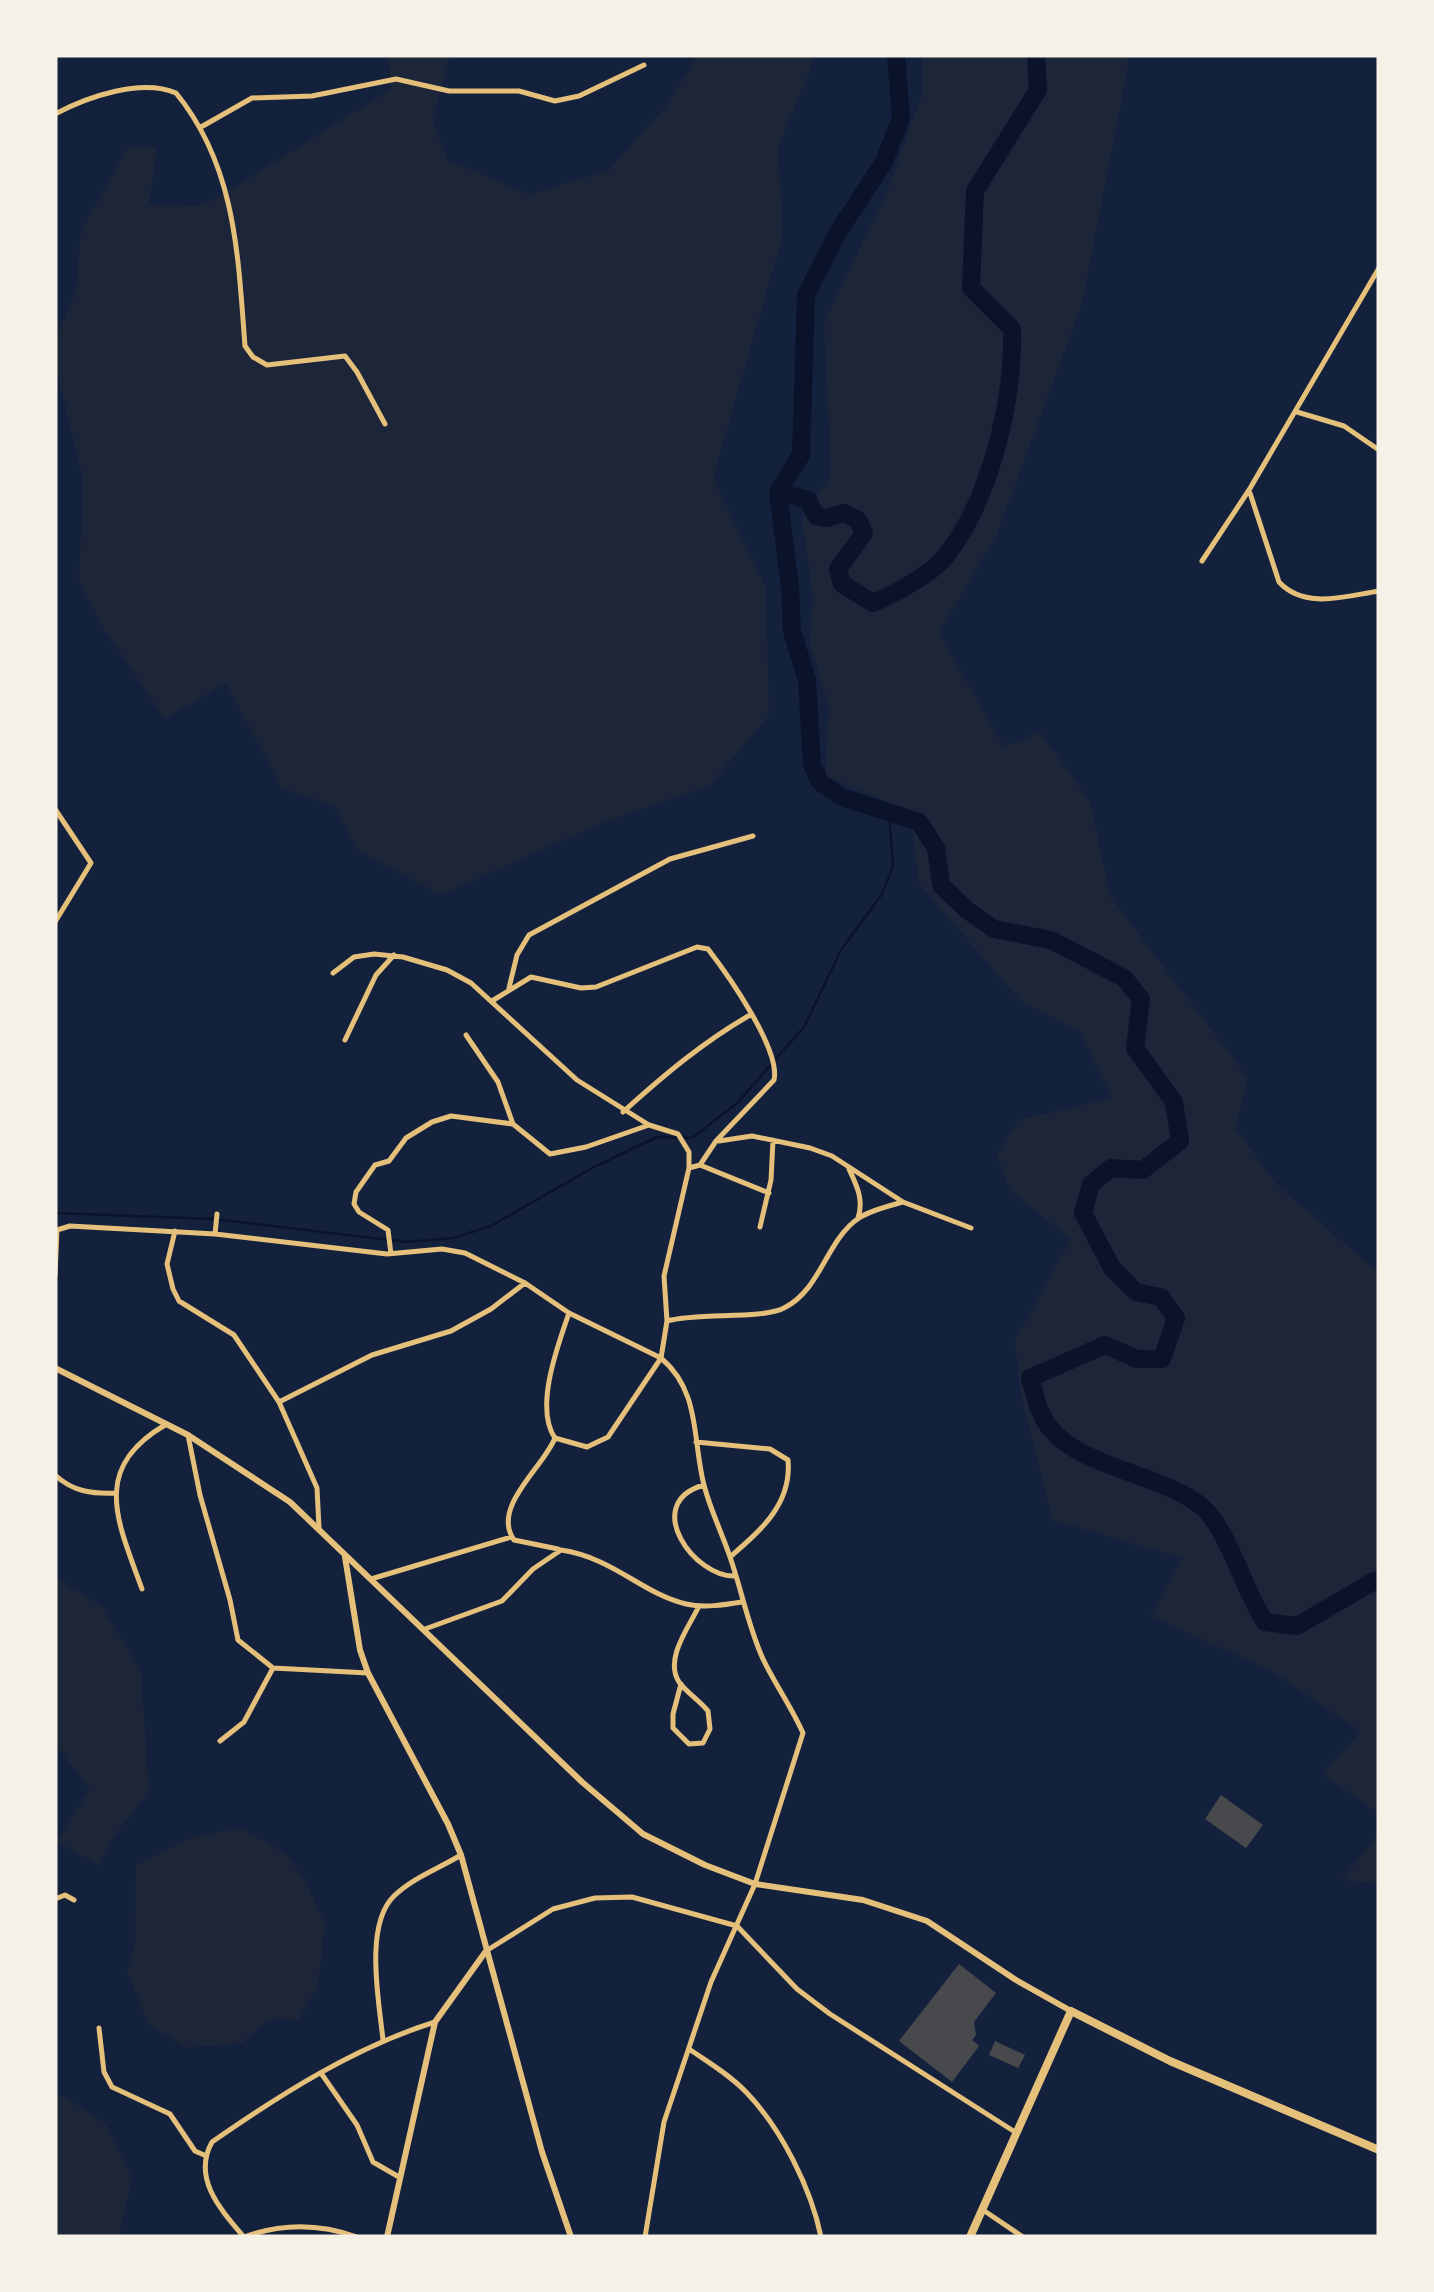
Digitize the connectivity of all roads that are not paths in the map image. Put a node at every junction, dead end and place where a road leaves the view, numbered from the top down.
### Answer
1 (644, 65) dead end
2 (55, 114) edge
3 (201, 127) junction
4 (1379, 268) edge
5 (1296, 412) junction
6 (384, 424) dead end
7 (1379, 450) edge
8 (1249, 490) junction
9 (1202, 561) dead end
10 (1379, 591) edge
11 (55, 808) edge
12 (753, 836) dead end
13 (55, 922) edge
14 (394, 954) junction
15 (333, 973) dead end
16 (509, 988) junction
17 (492, 1001) junction
18 (750, 1015) junction
19 (466, 1035) dead end
20 (345, 1040) dead end
21 (624, 1112) junction
22 (513, 1124) junction
23 (649, 1125) junction
24 (773, 1140) junction
25 (716, 1141) junction
26 (700, 1165) junction
27 (690, 1168) junction
28 (849, 1169) junction
29 (769, 1193) junction
30 (903, 1202) junction
31 (218, 1214) dead end
32 (858, 1218) junction
33 (760, 1227) dead end
34 (971, 1228) dead end
35 (215, 1230) junction
36 (175, 1231) junction
37 (391, 1254) junction
38 (55, 1276) edge
39 (525, 1283) junction
40 (569, 1312) junction
41 (667, 1321) junction
42 (661, 1358) junction
43 (55, 1368) edge
44 (280, 1402) junction
45 (168, 1423) junction
46 (188, 1434) junction
47 (556, 1438) junction
48 (696, 1442) junction
49 (55, 1475) edge
50 (704, 1484) junction
51 (116, 1493) junction
52 (320, 1528) junction
53 (512, 1537) junction
54 (561, 1550) junction
55 (345, 1556) junction
56 (730, 1557) junction
57 (736, 1576) junction
58 (370, 1579) junction
59 (142, 1589) dead end
60 (742, 1602) junction
61 (699, 1606) junction
62 (425, 1628) junction
63 (273, 1668) junction
64 (368, 1673) junction
65 (680, 1684) junction
66 (220, 1741) dead end
67 (461, 1855) junction
68 (755, 1884) junction
69 (55, 1898) edge
70 (74, 1900) dead end
71 (737, 1926) junction
72 (486, 1951) junction
73 (1072, 2011) junction
74 (435, 2022) junction
75 (100, 2028) dead end
76 (383, 2040) junction
77 (690, 2048) junction
78 (321, 2073) junction
79 (1018, 2134) junction
80 (1379, 2150) edge
81 (204, 2155) junction
82 (399, 2178) junction
83 (982, 2210) junction
84 (244, 2237) edge
85 (357, 2237) edge
86 (387, 2237) edge
87 (571, 2237) edge
88 (644, 2237) edge
89 (821, 2237) edge
90 (970, 2237) edge
91 (1023, 2237) edge

1 - 3 street
2 - 3 street
3 - 6 street
4 - 5 street
5 - 7 street
5 - 8 street
8 - 9 street
8 - 10 street
11 - 13 street
12 - 16 street
14 - 15 street
14 - 17 street
14 - 20 street
16 - 17 street
16 - 18 street
17 - 21 street
18 - 21 street
18 - 25 street
19 - 22 street
21 - 23 street
22 - 23 street
22 - 37 street
23 - 27 street
24 - 25 street
24 - 28 street
24 - 29 street
25 - 26 street
26 - 27 street
26 - 29 street
27 - 41 street
28 - 30 street
28 - 32 street
29 - 33 street
30 - 32 street
30 - 34 street
31 - 35 street
32 - 41 street
35 - 36 street
35 - 37 street
36 - 38 street
36 - 44 street
37 - 39 street
39 - 40 street
39 - 44 street
40 - 42 street
40 - 47 street
41 - 42 street
42 - 47 street
42 - 48 street
43 - 45 street
44 - 52 street
45 - 46 street
45 - 51 street
46 - 52 street
46 - 63 street
47 - 53 street
48 - 50 street
48 - 56 street
49 - 51 street
50 - 56 street
50 - 57 street
51 - 59 street
52 - 55 street
53 - 54 street
53 - 58 street
54 - 61 street
54 - 62 street
55 - 58 street
55 - 64 street
56 - 57 street
57 - 60 street
58 - 62 street
60 - 61 street
60 - 68 street
61 - 65 street
62 - 68 street
63 - 64 street
63 - 66 street
64 - 67 street
65 - 65 street
67 - 72 street
67 - 76 street
68 - 71 street
68 - 73 street
69 - 70 street
71 - 72 street
71 - 77 street
71 - 79 street
72 - 74 street
72 - 87 street
73 - 79 main road
73 - 80 main road
74 - 76 street
74 - 82 street
75 - 81 street
76 - 78 street
77 - 88 street
77 - 89 street
78 - 81 street
78 - 82 street
79 - 83 main road
81 - 84 street
82 - 86 street
83 - 90 main road
83 - 91 street
84 - 85 street

